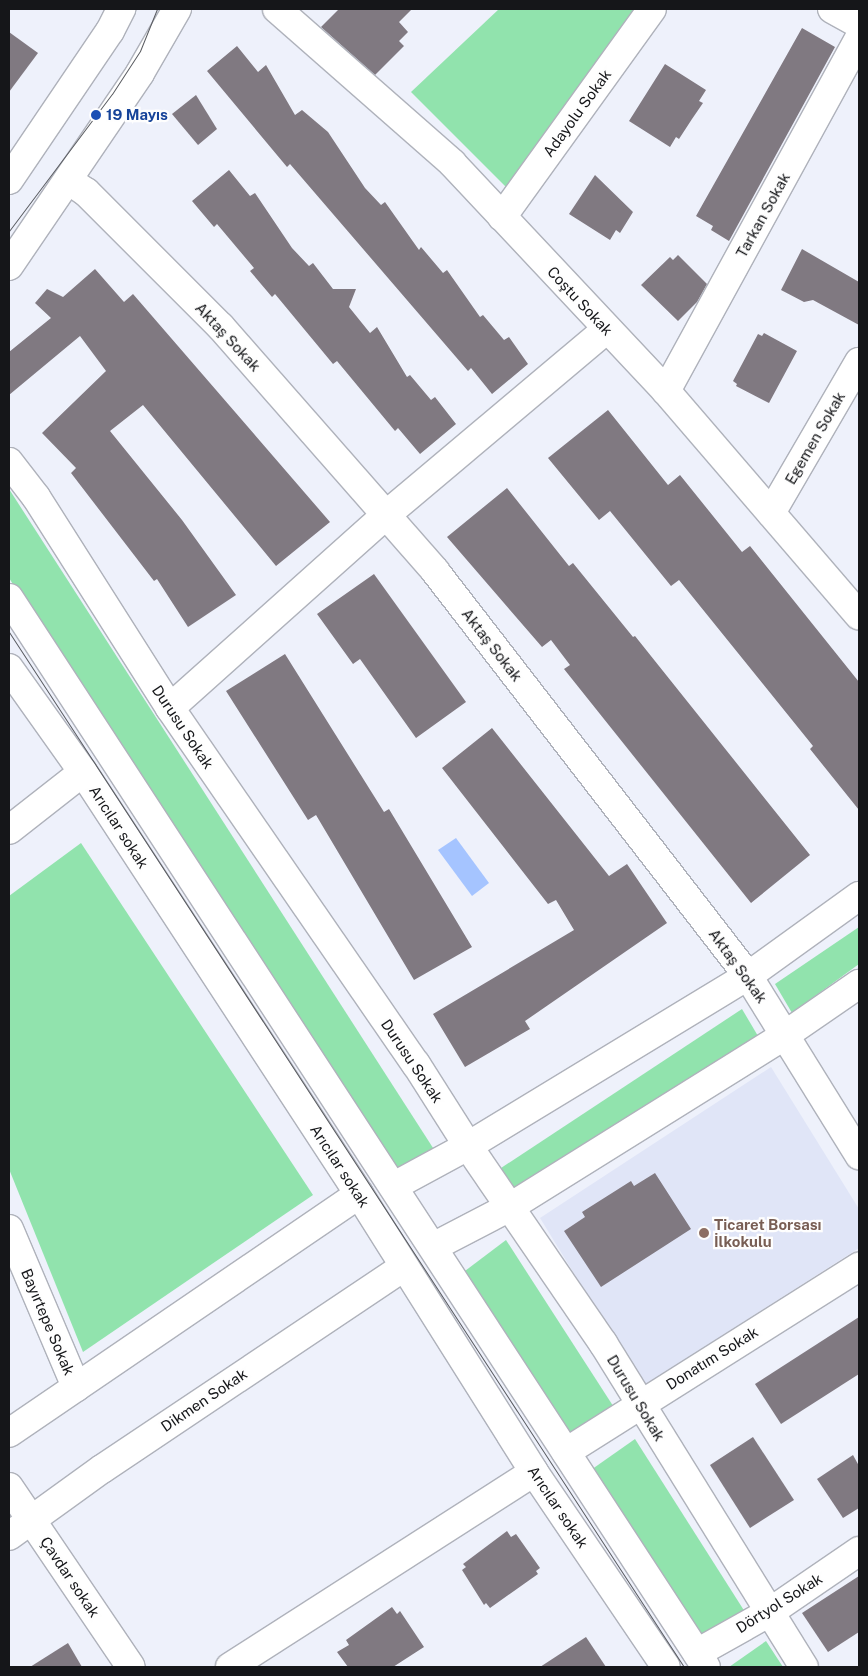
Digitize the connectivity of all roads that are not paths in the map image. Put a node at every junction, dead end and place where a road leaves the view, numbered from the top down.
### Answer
1 (121, 9) edge
2 (177, 9) edge
3 (277, 9) edge
4 (652, 9) edge
5 (832, 9) edge
6 (859, 24) edge
7 (859, 39) edge
8 (17, 148) edge
9 (9, 180) edge
10 (68, 180) junction
11 (502, 217) junction
12 (9, 266) edge
13 (606, 330) junction
14 (859, 362) edge
15 (666, 391) junction
16 (9, 462) edge
17 (770, 513) junction
18 (386, 515) junction
19 (9, 598) edge
20 (859, 615) edge
21 (9, 668) edge
22 (170, 708) junction
23 (83, 772) junction
24 (9, 830) edge
25 (859, 896) edge
26 (748, 976) junction
27 (859, 984) edge
28 (785, 1035) junction
29 (468, 1146) junction
30 (859, 1155) edge
31 (394, 1186) junction
32 (358, 1194) junction
33 (510, 1207) junction
34 (9, 1229) edge
35 (433, 1248) junction
36 (859, 1266) edge
37 (402, 1268) junction
38 (76, 1387) junction
39 (639, 1404) junction
40 (9, 1433) edge
41 (566, 1452) junction
42 (534, 1472) junction
43 (9, 1487) edge
44 (31, 1520) junction
45 (9, 1536) edge
46 (859, 1551) edge
47 (770, 1612) junction
48 (701, 1660) edge
49 (131, 1667) edge
50 (230, 1667) edge
51 (666, 1667) edge
52 (804, 1667) edge

1 - 8 street
2 - 10 street
3 - 11 street, Coştu Sokak
4 - 11 street, Adayolu Sokak
5 - 6 street
7 - 15 street, Tarkan Sokak
8 - 9 street
10 - 12 street
10 - 18 street, Aktaş Sokak
11 - 13 street, Coştu Sokak
13 - 15 street, Coştu Sokak
13 - 18 street
14 - 17 street, Egemen Sokak
15 - 17 street, Coştu Sokak
16 - 22 street, Durusu Sokak
17 - 20 street, Coştu Sokak
18 - 22 street
18 - 26 street, Aktaş Sokak
19 - 31 street
21 - 23 street, Arıcılar sokak
22 - 29 street, Durusu Sokak
23 - 24 street
23 - 32 street, Arıcılar sokak
25 - 26 street
26 - 28 street, Aktaş Sokak
26 - 29 street
27 - 28 street
28 - 30 street, Aktaş Sokak
28 - 33 street
29 - 31 street
29 - 33 street, Durusu Sokak
31 - 35 street
32 - 37 street, Arıcılar sokak
32 - 38 street
33 - 35 street
33 - 39 street, Durusu Sokak
34 - 38 street, Bayırtepe Sokak
35 - 41 street
36 - 39 street, Donatım Sokak
37 - 42 street, Arıcılar sokak
37 - 44 street, Dikmen Sokak
38 - 40 street
39 - 41 street, Donatım Sokak
39 - 47 street, Durusu Sokak
41 - 48 street
42 - 50 street
42 - 51 street, Arıcılar sokak
43 - 44 street, Çavdar sokak
44 - 45 street, Dikmen Sokak
44 - 49 street, Çavdar sokak
46 - 47 street, Dörtyol Sokak
47 - 48 street, Dörtyol Sokak
47 - 52 street, Durusu Sokak

